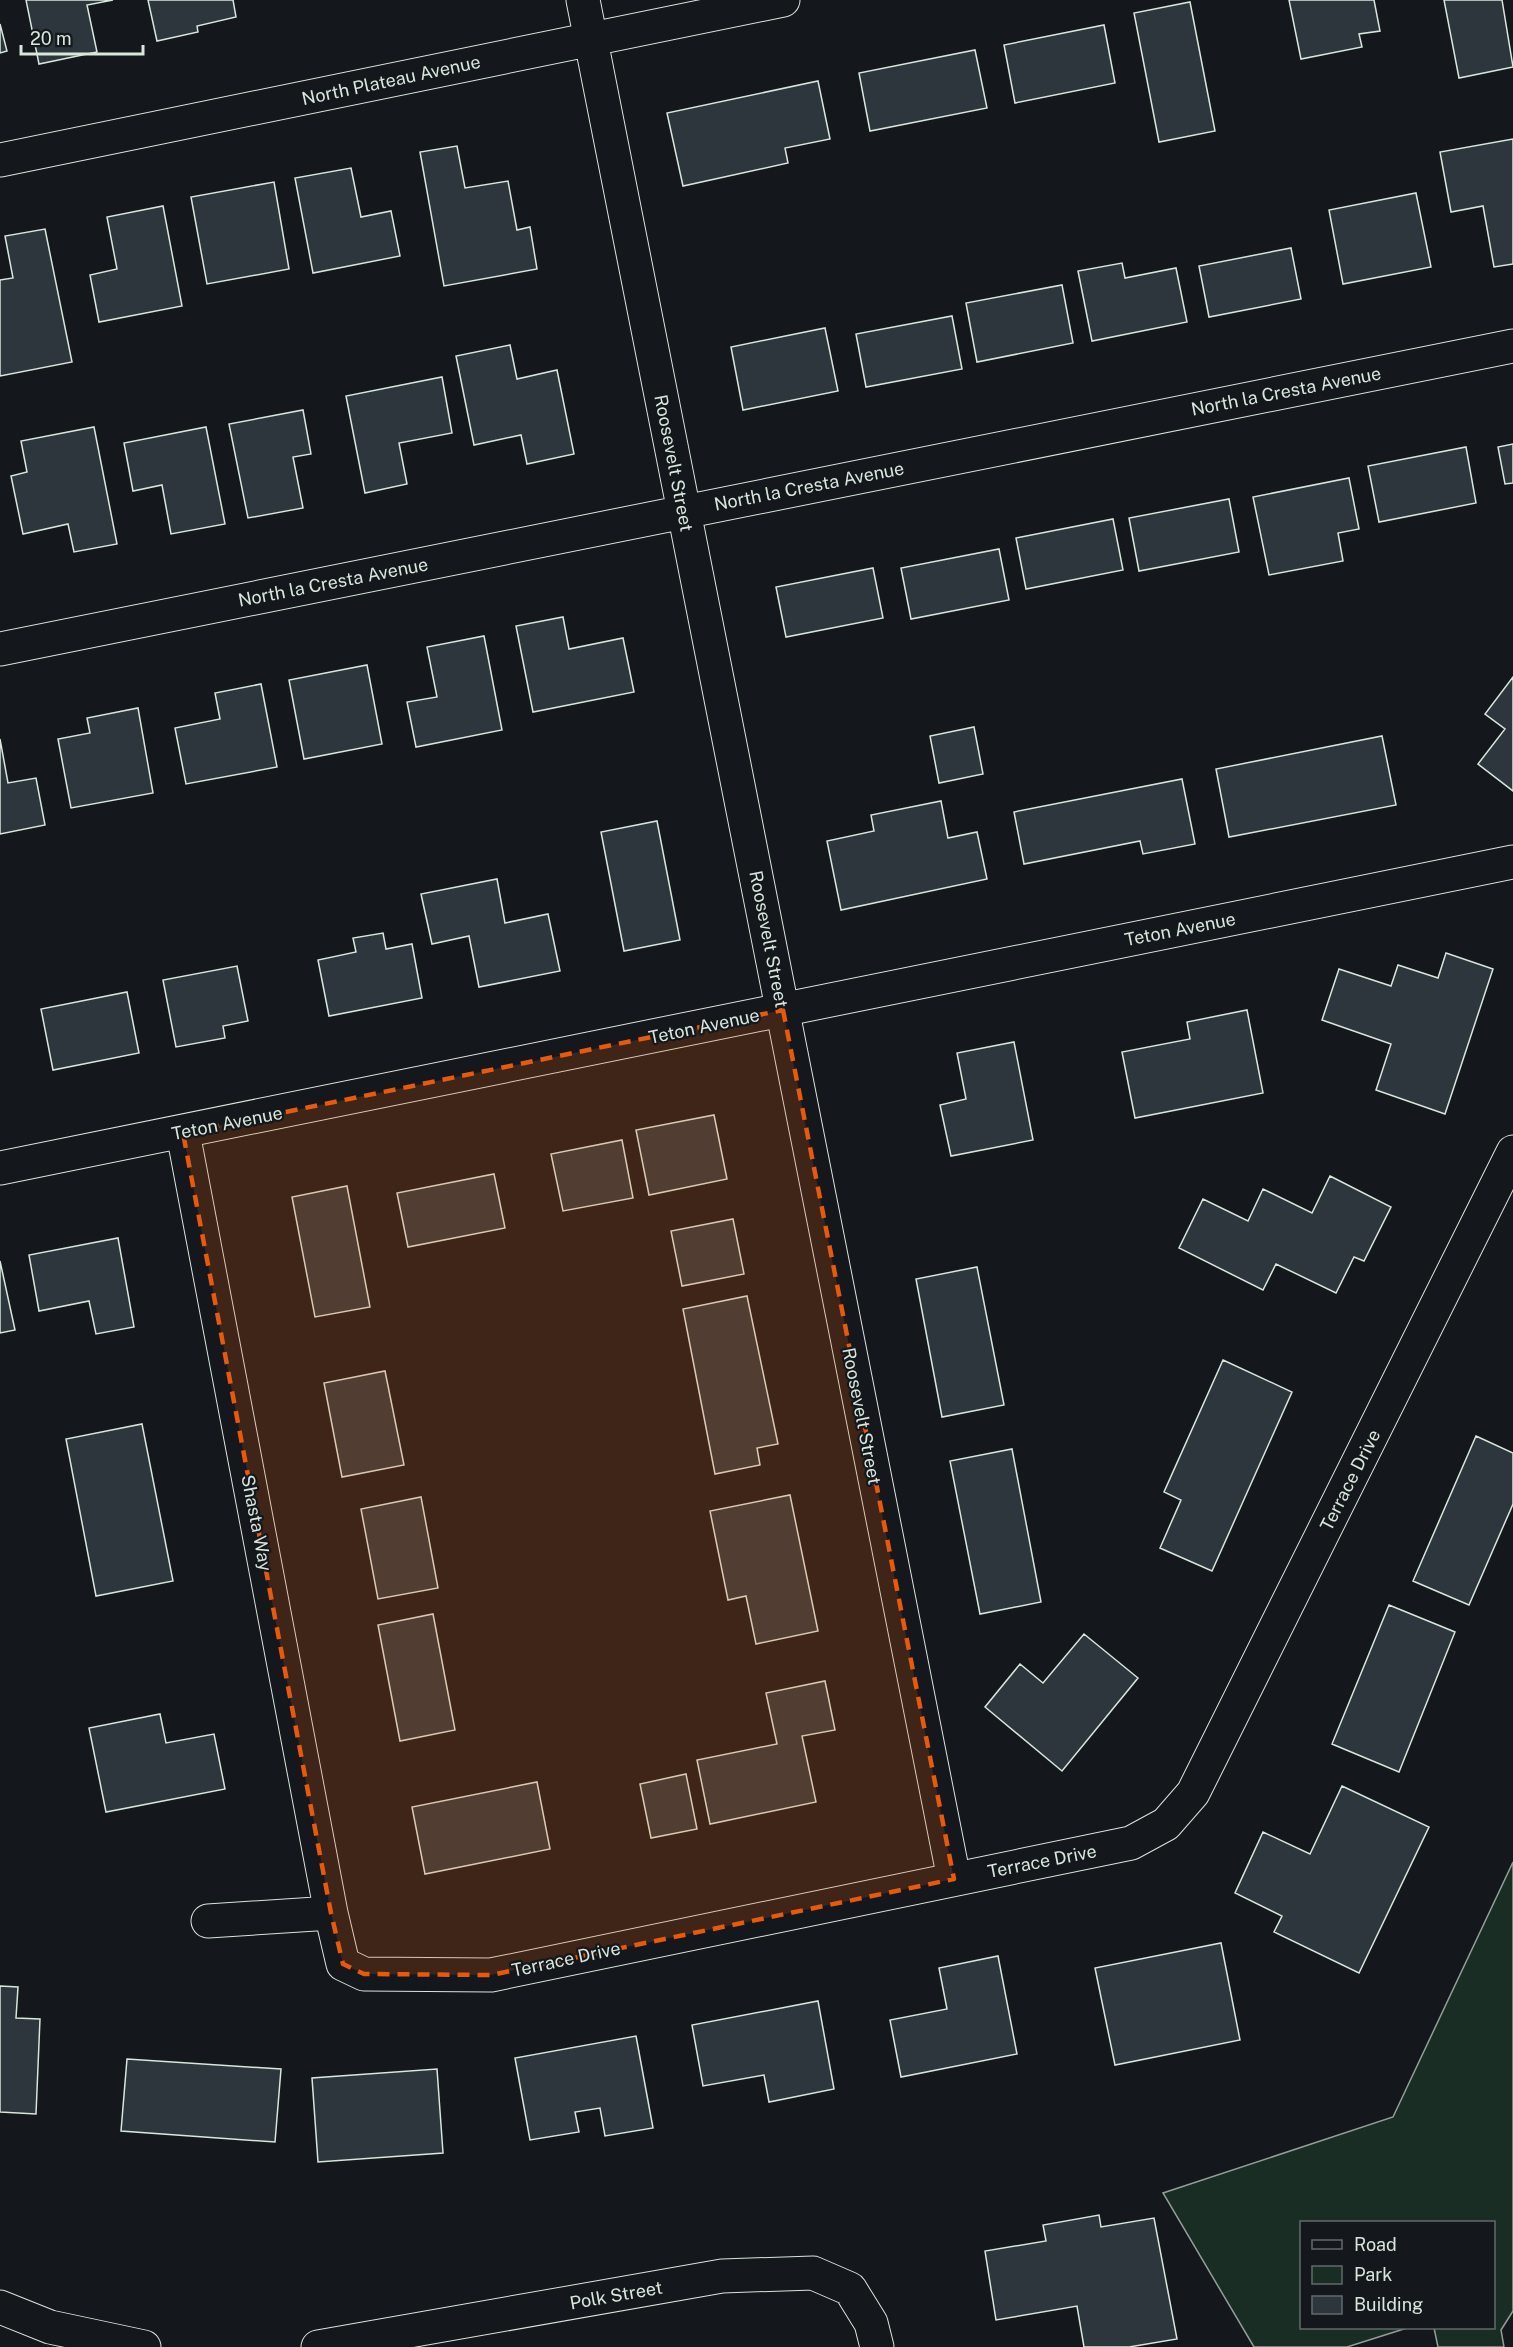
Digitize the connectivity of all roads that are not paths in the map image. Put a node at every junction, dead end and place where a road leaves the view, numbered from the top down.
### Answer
1 (583, 0) edge
2 (783, 0) edge
3 (590, 39) junction
4 (0, 160) edge
5 (1513, 346) edge
6 (684, 512) junction
7 (0, 650) edge
8 (1513, 862) edge
9 (783, 1010) junction
10 (183, 1132) junction
11 (1513, 1152) edge
12 (0, 1168) edge
13 (954, 1879) junction
14 (331, 1913) junction
15 (208, 1921) dead end
16 (0, 2307) edge
17 (144, 2347) edge
18 (318, 2347) edge
19 (877, 2347) edge

1 - 3 street, Roosevelt Street
2 - 3 street, North Plateau Avenue
3 - 4 street, North Plateau Avenue
3 - 6 street, Roosevelt Street
5 - 6 street, North la Cresta Avenue
6 - 7 street, North la Cresta Avenue
6 - 9 street, Roosevelt Street
8 - 9 street, Teton Avenue
9 - 10 street, Teton Avenue
9 - 13 street, Roosevelt Street
10 - 12 street, Teton Avenue
10 - 14 street, Shasta Way
11 - 13 street, Terrace Drive
13 - 14 street, Terrace Drive
14 - 15 street
16 - 17 street
18 - 19 street, Polk Street

